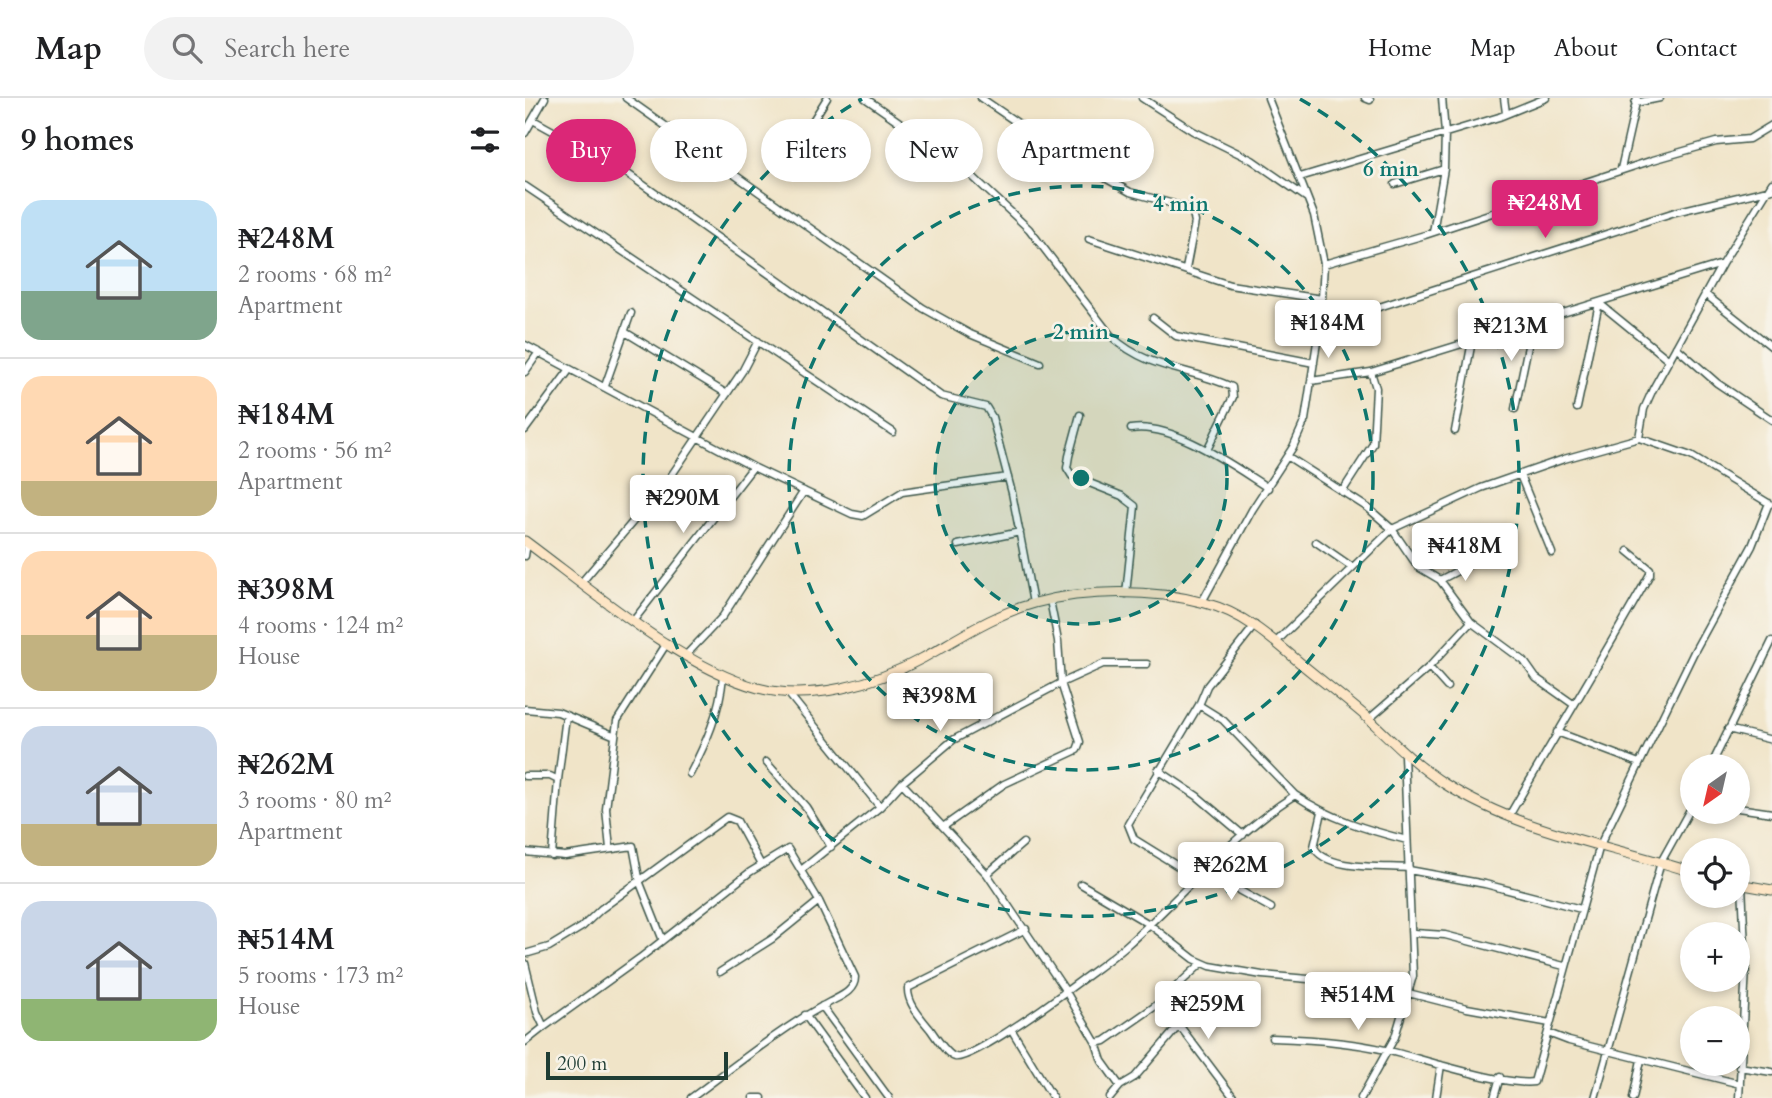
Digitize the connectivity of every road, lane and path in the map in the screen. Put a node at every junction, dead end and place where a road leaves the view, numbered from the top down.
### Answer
1 (545, 98) edge
2 (625, 98) edge
3 (827, 98) edge
4 (865, 98) edge
5 (981, 98) edge
6 (1142, 98) edge
7 (1268, 98) edge
8 (1442, 98) edge
9 (1503, 98) edge
10 (1546, 98) edge
11 (1660, 98) edge
12 (1636, 101) edge
13 (1506, 113) junction
14 (814, 119) edge
15 (533, 120) junction
16 (1772, 125) edge
17 (525, 133) edge
18 (1445, 133) junction
19 (1444, 169) junction
20 (1621, 169) junction
21 (1300, 177) junction
22 (1395, 184) dead end
23 (525, 186) edge
24 (1770, 186) edge
25 (1307, 198) junction
26 (1433, 232) junction
27 (1089, 239) dead end
28 (1324, 264) junction
29 (1722, 264) junction
30 (1186, 269) junction
31 (1705, 294) junction
32 (1322, 299) junction
33 (1598, 303) junction
34 (631, 313) dead end
35 (1153, 318) dead end
36 (1533, 322) junction
37 (1320, 326) junction
38 (625, 332) junction
39 (758, 341) junction
40 (1472, 341) junction
41 (525, 345) edge
42 (1772, 346) edge
43 (1676, 347) junction
44 (538, 352) junction
45 (1669, 360) junction
46 (1040, 363) dead end
47 (1314, 363) junction
48 (570, 369) junction
49 (525, 372) edge
50 (1371, 372) junction
51 (1311, 381) junction
52 (604, 386) junction
53 (727, 394) junction
54 (1577, 408) dead end
55 (1515, 409) dead end
56 (1080, 415) dead end
57 (1772, 420) edge
58 (1131, 429) dead end
59 (525, 430) edge
60 (1455, 431) dead end
61 (893, 432) dead end
62 (697, 435) junction
63 (1639, 438) junction
64 (1207, 450) junction
65 (1287, 456) junction
66 (753, 467) junction
67 (1520, 475) junction
68 (1008, 477) junction
69 (1268, 488) junction
70 (804, 491) junction
71 (1342, 492) junction
72 (1771, 504) edge
73 (1392, 529) junction
74 (1020, 532) junction
75 (526, 542) edge
76 (1316, 542) dead end
77 (958, 545) dead end
78 (1628, 551) dead end
79 (1552, 553) dead end
80 (525, 556) edge
81 (1478, 561) dead end
82 (1352, 567) junction
83 (1440, 580) junction
84 (581, 583) junction
85 (1126, 594) junction
86 (1050, 600) junction
87 (1202, 602) junction
88 (1033, 603) junction
89 (634, 620) junction
90 (1471, 622) junction
91 (1255, 625) junction
92 (1772, 641) edge
93 (1276, 642) junction
94 (667, 643) junction
95 (687, 655) junction
96 (1147, 664) dead end
97 (1429, 667) junction
98 (723, 676) junction
99 (964, 679) dead end
100 (1061, 683) junction
101 (1447, 687) dead end
102 (788, 693) junction
103 (1573, 704) junction
104 (1199, 705) junction
105 (525, 709) edge
106 (566, 716) junction
107 (1369, 719) junction
108 (982, 722) junction
109 (1728, 729) junction
110 (1557, 732) junction
111 (613, 735) junction
112 (1772, 740) edge
113 (1716, 754) edge
114 (1404, 755) junction
115 (767, 762) dead end
116 (1639, 763) junction
117 (1158, 771) junction
118 (690, 774) dead end
119 (525, 776) edge
120 (558, 780) junction
121 (902, 783) junction
122 (1295, 795) junction
123 (880, 807) junction
124 (1750, 810) edge
125 (1322, 812) junction
126 (1772, 813) edge
127 (1509, 816) junction
128 (1682, 824) edge
129 (943, 827) junction
130 (1243, 835) junction
131 (1407, 839) junction
132 (1023, 843) dead end
133 (1600, 845) junction
134 (831, 847) junction
135 (610, 849) junction
136 (525, 852) edge
137 (552, 856) junction
138 (1661, 862) junction
139 (761, 865) junction
140 (1680, 868) edge
141 (1409, 869) junction
142 (801, 870) junction
143 (1204, 871) junction
144 (987, 874) junction
145 (1197, 878) junction
146 (640, 883) junction
147 (1081, 884) dead end
148 (1750, 886) edge
149 (1772, 890) edge
150 (819, 901) junction
151 (1271, 908) dead end
152 (1742, 908) edge
153 (1581, 909) junction
154 (1149, 924) junction
155 (1026, 929) junction
156 (1414, 933) junction
157 (662, 938) junction
158 (525, 954) edge
159 (525, 963) edge
160 (1202, 963) junction
161 (1563, 966) junction
162 (720, 972) dead end
163 (1065, 990) junction
164 (1410, 994) junction
165 (1161, 1001) junction
166 (822, 1006) junction
167 (1744, 1006) edge
168 (805, 1014) junction
169 (1550, 1023) junction
170 (544, 1027) junction
171 (1181, 1028) junction
172 (1011, 1029) junction
173 (1548, 1033) junction
174 (1272, 1038) dead end
175 (525, 1042) edge
176 (1096, 1043) junction
177 (1607, 1051) junction
178 (1388, 1052) junction
179 (1641, 1060) junction
180 (1441, 1065) junction
181 (1750, 1069) edge
182 (1772, 1072) edge
183 (1740, 1076) edge
184 (1500, 1077) junction
185 (1740, 1084) junction
186 (1119, 1086) junction
187 (691, 1098) edge
188 (753, 1098) edge
189 (762, 1098) edge
190 (865, 1098) edge
191 (889, 1098) edge
192 (1053, 1098) edge
193 (1110, 1098) edge
194 (1234, 1098) edge
195 (1361, 1098) edge
196 (1436, 1098) edge
197 (1494, 1098) edge
198 (1595, 1098) edge
199 (1633, 1098) edge
200 (1739, 1098) edge

1 - 15 street
2 - 46 street
3 - 14 street
4 - 64 street
5 - 30 street
6 - 25 street
7 - 21 street
8 - 18 street
9 - 13 street
10 - 13 street
11 - 12 street
12 - 20 street
13 - 18 street
15 - 17 street
15 - 68 street
16 - 20 street
18 - 19 street
18 - 21 street
19 - 22 street
19 - 26 street
20 - 26 street
21 - 25 street
23 - 39 street
24 - 29 street
24 - 37 street
25 - 28 street
26 - 28 street
27 - 30 street
28 - 32 street
29 - 31 street
29 - 33 street
30 - 32 street
31 - 42 street
31 - 43 street
32 - 37 street
33 - 36 street
33 - 45 street
33 - 54 street
34 - 38 street
35 - 47 street
36 - 40 street
36 - 55 street
37 - 47 street
38 - 52 street
38 - 53 street
39 - 53 street
39 - 61 street
40 - 50 street
40 - 60 street
41 - 44 street
43 - 45 street
43 - 57 street
44 - 48 street
44 - 49 street
45 - 63 street
47 - 51 street
48 - 52 street
48 - 59 street
50 - 51 street
50 - 71 street
51 - 65 street
52 - 62 street
53 - 62 street
56 - 85 street
58 - 64 street
62 - 66 street
62 - 84 street
63 - 67 street
63 - 72 street
64 - 69 street
65 - 69 street
65 - 71 street
66 - 70 street
66 - 89 street
67 - 73 street
67 - 79 street
68 - 70 street
68 - 74 street
69 - 87 street
70 - 95 street
71 - 73 street
72 - 116 street
73 - 82 street
73 - 83 street
74 - 77 street
74 - 88 street
75 - 80 street
75 - 84 street
76 - 82 street
78 - 103 street
81 - 83 street
82 - 93 street
83 - 90 street
84 - 89 street
85 - 86 street
85 - 87 street
86 - 88 street
86 - 100 street
87 - 91 street
88 - 102 street
89 - 94 street
90 - 97 street
90 - 103 street
91 - 93 street
91 - 104 street
92 - 109 street
93 - 107 street
94 - 95 street
94 - 111 street
95 - 98 street
96 - 100 street
97 - 101 street
97 - 107 street
98 - 102 street
98 - 118 street
99 - 108 street
100 - 108 street
100 - 129 street
102 - 123 street
103 - 110 street
104 - 117 street
104 - 122 street
105 - 106 street
106 - 111 street
106 - 120 street
107 - 114 street
108 - 121 street
109 - 112 street
109 - 113 street
110 - 116 street
110 - 127 street
111 - 135 street
114 - 127 street
114 - 131 street
115 - 134 street
116 - 133 street
117 - 130 street
117 - 145 street
119 - 120 street
120 - 137 street
121 - 123 street
121 - 129 street
122 - 125 street
122 - 130 street
123 - 134 street
124 - 126 street
125 - 131 street
125 - 141 street
127 - 133 street
128 - 138 street
129 - 144 street
130 - 143 street
131 - 141 street
132 - 144 street
133 - 138 street
133 - 153 street
134 - 142 street
135 - 137 street
135 - 146 street
136 - 137 street
138 - 140 street
138 - 177 street
139 - 142 street
139 - 146 street
139 - 157 street
141 - 153 street
141 - 156 street
142 - 150 street
143 - 145 street
143 - 151 street
144 - 155 street
145 - 154 street
146 - 157 street
146 - 158 street
147 - 154 street
148 - 149 street
150 - 162 street
150 - 166 street
152 - 167 street
153 - 161 street
154 - 160 street
154 - 163 street
155 - 163 street
155 - 172 street
156 - 161 street
156 - 164 street
157 - 170 street
159 - 170 street
160 - 164 street
160 - 165 street
161 - 169 street
163 - 172 street
163 - 176 street
164 - 169 street
164 - 178 street
165 - 171 street
165 - 176 street
166 - 168 street
166 - 191 street
168 - 187 street
168 - 190 street
169 - 173 street
170 - 175 street
171 - 186 street
171 - 194 street
172 - 192 street
173 - 177 street
173 - 184 street
174 - 178 street
176 - 186 street
177 - 179 street
177 - 198 street
178 - 180 street
178 - 195 street
179 - 185 street
179 - 199 street
180 - 184 street
180 - 196 street
181 - 182 street
183 - 185 street
184 - 197 street
185 - 200 street
186 - 193 street
188 - 189 street

